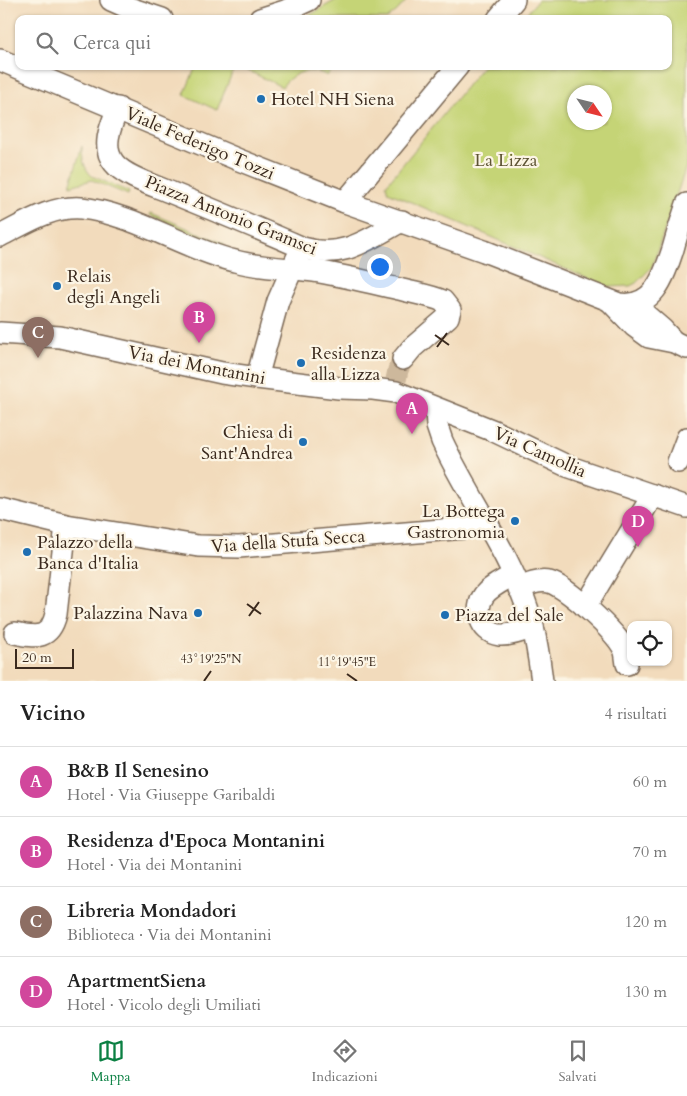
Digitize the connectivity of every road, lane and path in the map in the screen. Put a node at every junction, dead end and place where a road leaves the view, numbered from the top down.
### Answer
1 (111, 0) edge
2 (309, 0) edge
3 (514, 0) edge
4 (150, 15) edge
5 (272, 15) edge
6 (501, 15) edge
7 (0, 60) edge
8 (15, 66) edge
9 (25, 70) edge
10 (455, 70) edge
11 (118, 108) junction
12 (345, 202) junction
13 (687, 204) edge
14 (402, 221) junction
15 (0, 236) edge
16 (303, 248) junction
17 (292, 270) junction
18 (611, 302) junction
19 (633, 304) junction
20 (0, 333) edge
21 (680, 345) edge
22 (404, 359) tunnel mouth
23 (257, 378) junction
24 (396, 386) joint
25 (436, 409) junction
26 (687, 438) edge
27 (678, 462) dead end
28 (651, 499) junction
29 (687, 507) edge
30 (0, 509) edge
31 (66, 525) junction
32 (489, 526) junction
33 (516, 582) junction
34 (585, 607) junction
35 (533, 627) junction
36 (15, 633) dead end
37 (627, 664) dead end
38 (542, 681) edge

1 - 4 street
2 - 5 street
3 - 6 street
7 - 8 street, Viale Federigo Tozzi
9 - 11 street, Viale Federigo Tozzi
10 - 12 street
11 - 12 street, Viale Federigo Tozzi
11 - 16 street, Piazza Antonio Gramsci
12 - 14 street, Viale Federigo Tozzi
13 - 19 street
14 - 16 street, Piazza Antonio Gramsci
14 - 18 street
15 - 17 street, Piazza Antonio Gramsci
16 - 17 street
17 - 22 street, Piazza Antonio Gramsci
17 - 23 street
18 - 19 street
18 - 21 street
19 - 21 street
20 - 23 street, Via dei Montanini
23 - 24 street, Via dei Montanini
24 - 25 street, Via Camollia
25 - 28 street, Via Camollia
25 - 32 street
26 - 27 street
28 - 29 street, Via Camollia
28 - 34 street
30 - 31 street, Via della Stufa Secca
31 - 32 street, Via della Stufa Secca
31 - 36 street
32 - 33 street
33 - 34 street
33 - 35 street
33 - 35 street
34 - 37 street
35 - 38 street

